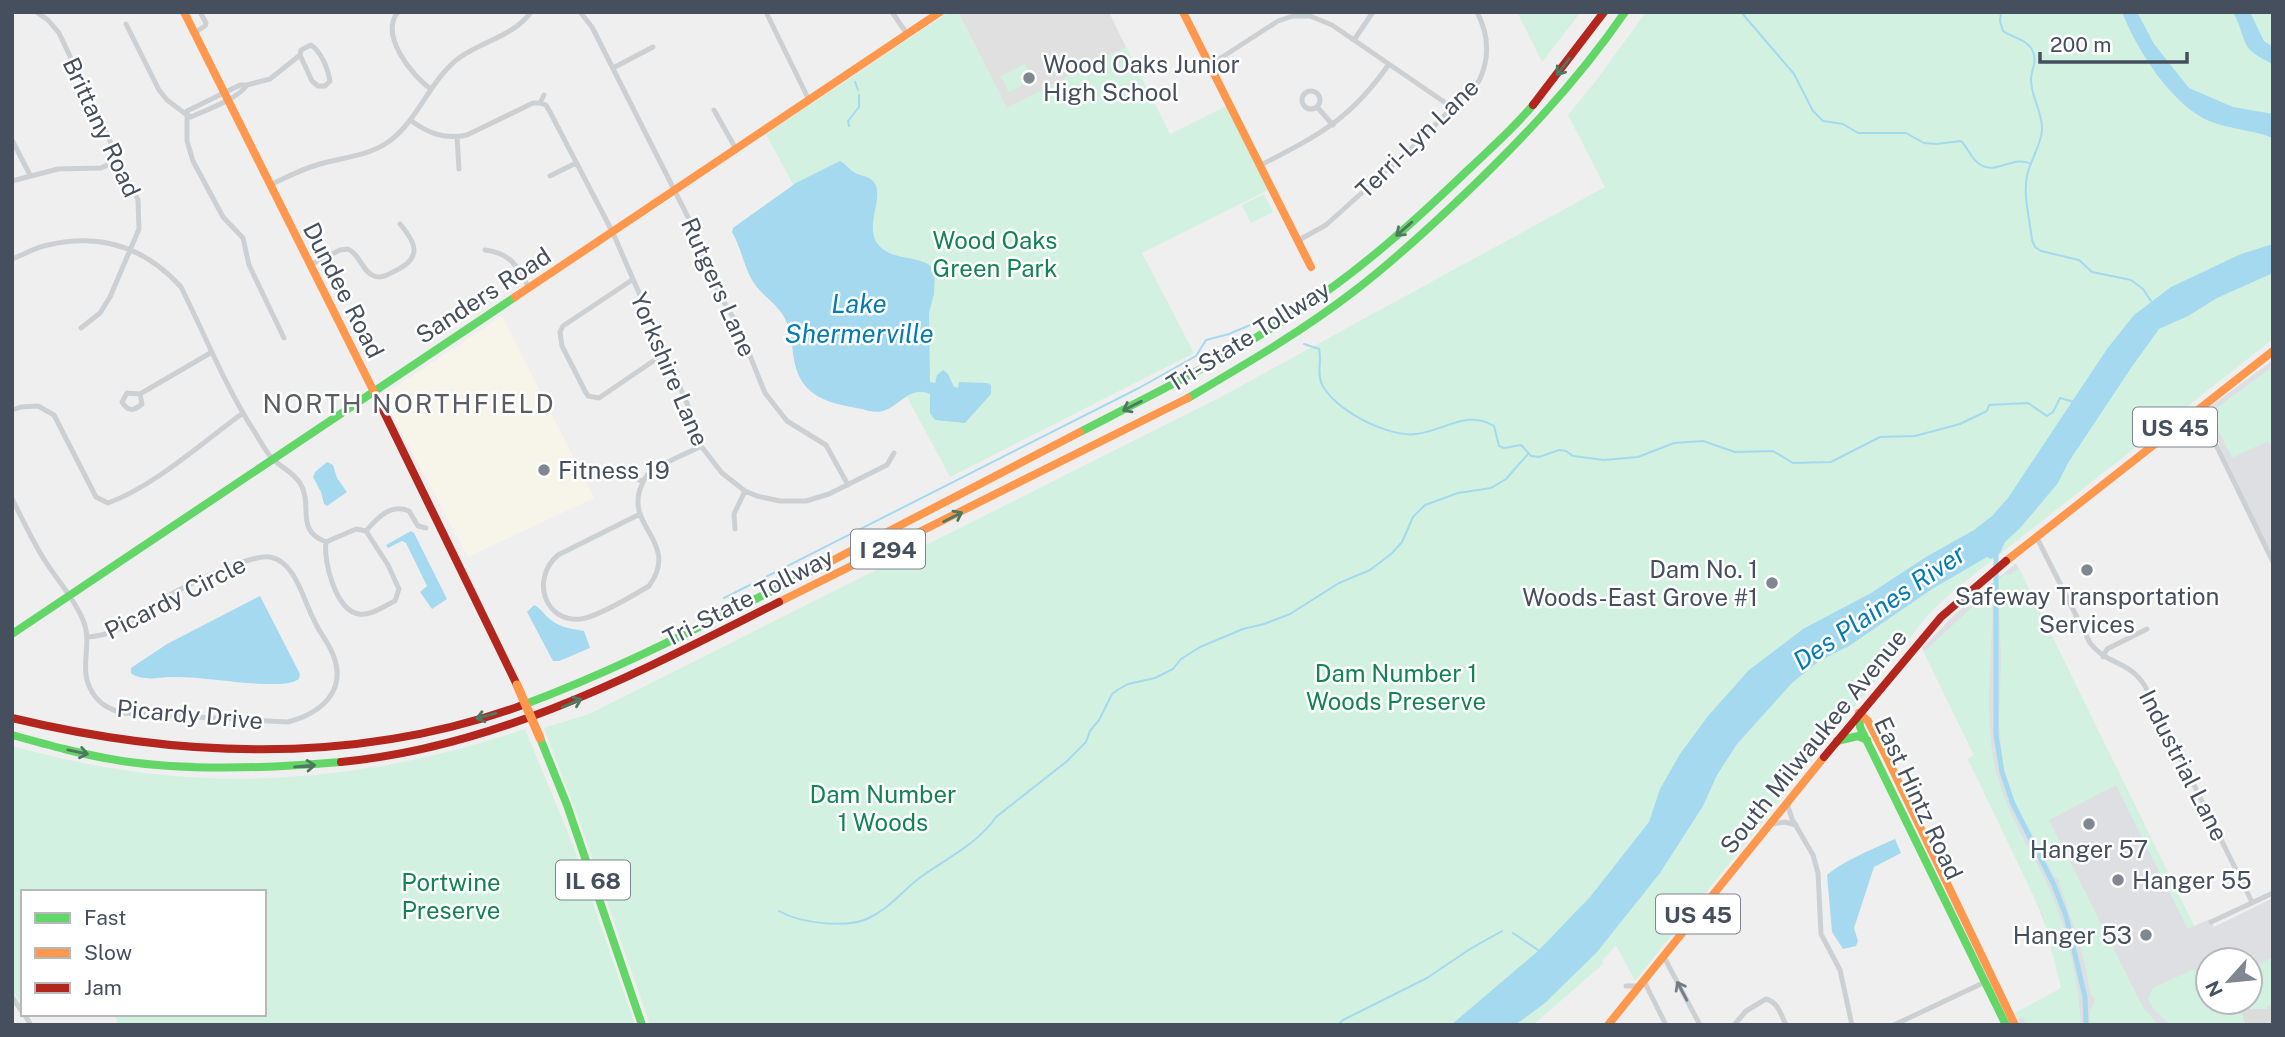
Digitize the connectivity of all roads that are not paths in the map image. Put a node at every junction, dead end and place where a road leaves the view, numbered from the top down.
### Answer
1 (37, 12) edge
2 (184, 12) edge
3 (200, 12) edge
4 (531, 12) edge
5 (580, 12) edge
6 (765, 12) edge
7 (892, 12) edge
8 (940, 12) edge
9 (1184, 12) edge
10 (1373, 12) edge
11 (1477, 12) edge
12 (1604, 12) edge
13 (1625, 12) edge
14 (385, 14) edge
15 (396, 15) edge
16 (126, 24) dead end
17 (137, 27) dead end
18 (130, 32) junction
19 (194, 33) junction
20 (907, 34) junction
21 (1354, 40) junction
22 (653, 47) dead end
23 (300, 55) junction
24 (1389, 64) junction
25 (1210, 65) junction
26 (613, 68) junction
27 (431, 89) junction
28 (226, 95) junction
29 (544, 95) dead end
30 (809, 100) junction
31 (540, 103) junction
32 (200, 104) junction
33 (1317, 107) dead end
34 (1452, 108) junction
35 (714, 110) dead end
36 (204, 111) junction
37 (187, 115) junction
38 (410, 120) junction
39 (1333, 125) junction
40 (457, 137) junction
41 (12, 139) edge
42 (736, 149) junction
43 (120, 159) junction
44 (576, 163) junction
45 (1261, 165) junction
46 (459, 169) dead end
47 (30, 175) junction
48 (550, 176) dead end
49 (12, 181) edge
50 (270, 185) junction
51 (674, 190) junction
52 (400, 224) dead end
53 (612, 233) junction
54 (1299, 240) junction
55 (485, 250) dead end
56 (130, 251) junction
57 (12, 259) edge
58 (310, 265) junction
59 (1311, 267) dead end
60 (632, 281) junction
61 (529, 288) junction
62 (288, 324) dead end
63 (81, 328) dead end
64 (279, 329) junction
65 (285, 338) dead end
66 (2273, 351) edge
67 (212, 352) junction
68 (665, 353) junction
69 (373, 392) junction
70 (140, 394) dead end
71 (2199, 408) junction
72 (12, 410) edge
73 (243, 413) junction
74 (701, 446) junction
75 (894, 453) dead end
76 (272, 459) junction
77 (632, 476) dead end
78 (643, 482) junction
79 (848, 485) junction
80 (746, 491) junction
81 (12, 499) edge
82 (640, 514) junction
83 (426, 528) dead end
84 (735, 529) dead end
85 (366, 531) junction
86 (2037, 538) junction
87 (326, 542) junction
88 (2273, 562) edge
89 (71, 597) junction
90 (2147, 629) dead end
91 (12, 634) edge
92 (88, 637) junction
93 (2103, 657) junction
94 (333, 693) joint
95 (1859, 713) junction
96 (12, 718) edge
97 (12, 735) edge
98 (1867, 740) junction
99 (1835, 741) junction
100 (1786, 802) junction
101 (1768, 824) junction
102 (1796, 825) junction
103 (2273, 893) edge
104 (2252, 902) junction
105 (2211, 922) dead end
106 (1664, 957) junction
107 (1986, 982) junction
108 (1642, 984) junction
109 (1626, 986) dead end
110 (642, 1025) edge
111 (1608, 1025) edge
112 (1665, 1025) edge
113 (1700, 1025) edge
114 (1734, 1025) edge
115 (1786, 1025) edge
116 (1852, 1025) edge
117 (1894, 1025) edge
118 (2006, 1025) edge
119 (2015, 1025) edge

1 - 43 street, Brittany Road
2 - 19 main road, Dundee Road / IL 68
3 - 19 street
4 - 27 street
5 - 26 street, Rutgers Lane
6 - 30 street
7 - 20 street
8 - 20 main road, Sanders Road
9 - 25 main road
10 - 21 street
11 - 34 street, Terri-Lyn Lane
12 -> 96 main road, Tri-State Tollway / I 294
97 -> 13 main road, Tri-State Tollway / I 294
14 - 15 street
15 - 27 street
16 - 18 street
17 - 18 street
18 - 37 street
19 - 28 main road, Dundee Road / IL 68
20 - 30 main road, Sanders Road
21 - 24 street
21 - 25 street
22 - 26 street
23 - 23 street
23 - 28 street
24 - 34 street
24 - 39 street
25 - 45 main road
26 - 51 street, Rutgers Lane
27 - 38 street
28 - 32 street
28 - 36 street
28 - 50 main road, Dundee Road / IL 68
29 - 31 street
30 - 42 main road, Sanders Road
31 - 40 street
31 - 44 street, Yorkshire Lane
32 - 36 street
32 - 37 street
33 - 39 street
34 - 54 street, Terri-Lyn Lane
35 - 42 street
36 - 37 street
37 - 64 street
38 - 40 street
38 - 50 street
39 - 45 street
40 - 46 street
41 - 47 street
42 - 51 main road, Sanders Road
43 - 47 street
43 - 56 street, Brittany Road
44 - 48 street
44 - 53 street, Yorkshire Lane
45 - 54 main road
47 - 49 street
50 - 58 main road, Dundee Road / IL 68
51 - 53 main road, Sanders Road
51 - 79 street, Rutgers Lane
52 - 58 street
53 - 60 street, Yorkshire Lane
53 - 61 main road, Sanders Road
54 - 59 main road
55 - 61 street
56 - 57 street
56 - 63 street, Brittany Road
56 - 67 street
58 - 69 main road, Dundee Road / IL 68
60 - 68 street, Yorkshire Lane
60 - 68 street
61 - 69 main road, Sanders Road
62 - 64 street
64 - 65 street
66 - 71 main road, South Milwaukee Avenue / US 45
67 - 70 street
67 - 73 street
68 - 74 street, Yorkshire Lane
69 - 76 main road, Sanders Road
69 - 110 main road, Dundee Road / IL 68, bridge
71 - 86 main road, South Milwaukee Avenue / US 45
71 - 88 street
72 - 73 street
73 - 76 street
74 - 78 street
74 - 80 street, Yorkshire Lane
75 - 79 street, Yorkshire Lane
76 - 87 street
76 - 89 main road, Sanders Road
77 - 78 street
78 - 82 street
79 - 80 street, Yorkshire Lane
80 - 84 street
81 - 89 street, Picardy Drive
82 - 82 street
83 - 85 street
85 - 87 street
85 - 87 street
86 - 93 street, Industrial Lane
86 - 95 main road, South Milwaukee Avenue / US 45
89 - 91 main road, Sanders Road
89 - 92 street, Picardy Drive
90 - 93 street
92 - 94 street, Picardy Drive
92 - 94 street, Picardy Circle
93 - 104 street, Industrial Lane
95 - 98 main road, East Hintz Road
95 - 99 main road, South Milwaukee Avenue / US 45
95 - 119 main road, East Hintz Road
98 - 99 main road
98 - 107 main road, East Hintz Road
99 - 100 main road, South Milwaukee Avenue / US 45
100 - 101 main road, South Milwaukee Avenue / US 45
100 - 102 street
101 - 102 street
101 - 106 main road, South Milwaukee Avenue / US 45
102 - 116 street
103 - 104 street
104 - 105 street
106 - 108 main road, South Milwaukee Avenue / US 45
113 -> 106 street
107 - 117 street
107 - 118 main road, East Hintz Road
108 - 109 street
108 - 111 main road, South Milwaukee Avenue / US 45
108 - 112 street
114 - 115 street

